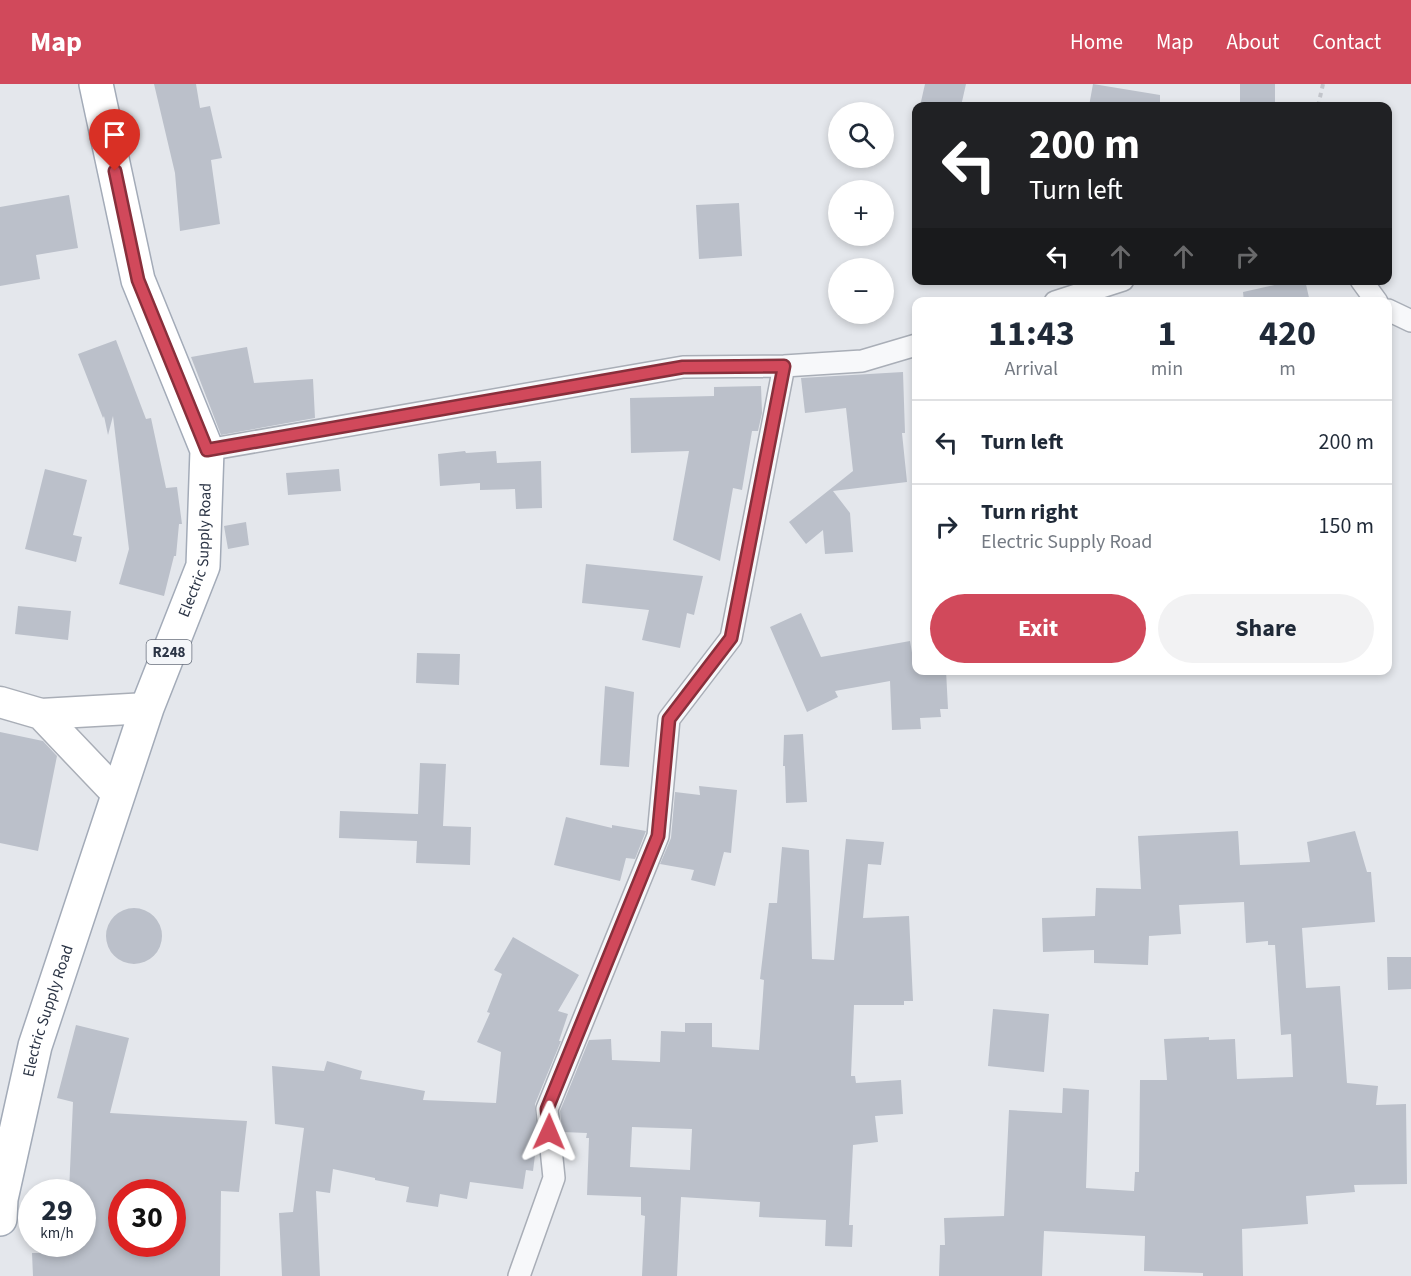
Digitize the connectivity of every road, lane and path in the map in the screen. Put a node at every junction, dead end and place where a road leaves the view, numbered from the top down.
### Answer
1 (96, 84) edge
2 (1323, 84) edge
3 (1319, 102) edge
4 (1108, 285) edge
5 (1364, 285) edge
6 (1071, 297) edge
7 (1373, 297) edge
8 (1392, 312) edge
9 (1411, 321) edge
10 (912, 346) edge
11 (784, 366) junction
12 (207, 450) junction
13 (0, 702) edge
14 (147, 708) junction
15 (41, 714) junction
16 (118, 795) junction
17 (0, 1219) edge
18 (519, 1276) edge

1 - 12 main road, Electric Supply Road / R248
2 - 3 path
4 - 6 street
5 - 7 street
8 - 9 street
10 - 11 street
11 - 12 street
11 - 18 street
12 - 14 main road, Electric Supply Road / R248
13 - 15 main road
14 - 15 main road
14 - 16 main road, Electric Supply Road / R248
15 - 16 main road
16 - 17 main road, Electric Supply Road / R248

